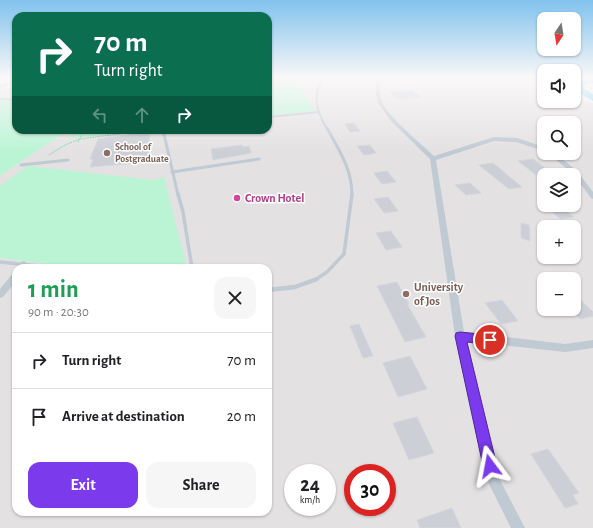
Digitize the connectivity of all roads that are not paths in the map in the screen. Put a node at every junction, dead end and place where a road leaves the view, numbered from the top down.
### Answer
1 (315, 103) edge
2 (380, 103) edge
3 (318, 112) junction
4 (272, 117) edge
5 (164, 134) edge
6 (537, 147) edge
7 (259, 159) dead end
8 (433, 159) junction
9 (68, 160) dead end
10 (561, 160) edge
11 (21, 165) dead end
12 (172, 172) junction
13 (593, 197) edge
14 (0, 262) edge
15 (12, 264) edge
16 (191, 264) edge
17 (12, 280) edge
18 (272, 290) edge
19 (0, 296) edge
20 (460, 336) junction
21 (593, 344) edge
22 (518, 528) edge

1 - 3 lane
2 - 8 street
3 - 4 lane
3 - 18 lane
5 - 12 lane
6 - 8 street
7 - 12 lane
8 - 20 street
9 - 11 lane
10 - 13 street
12 - 16 lane
14 - 15 lane
17 - 19 street
20 - 21 street
20 - 22 street

